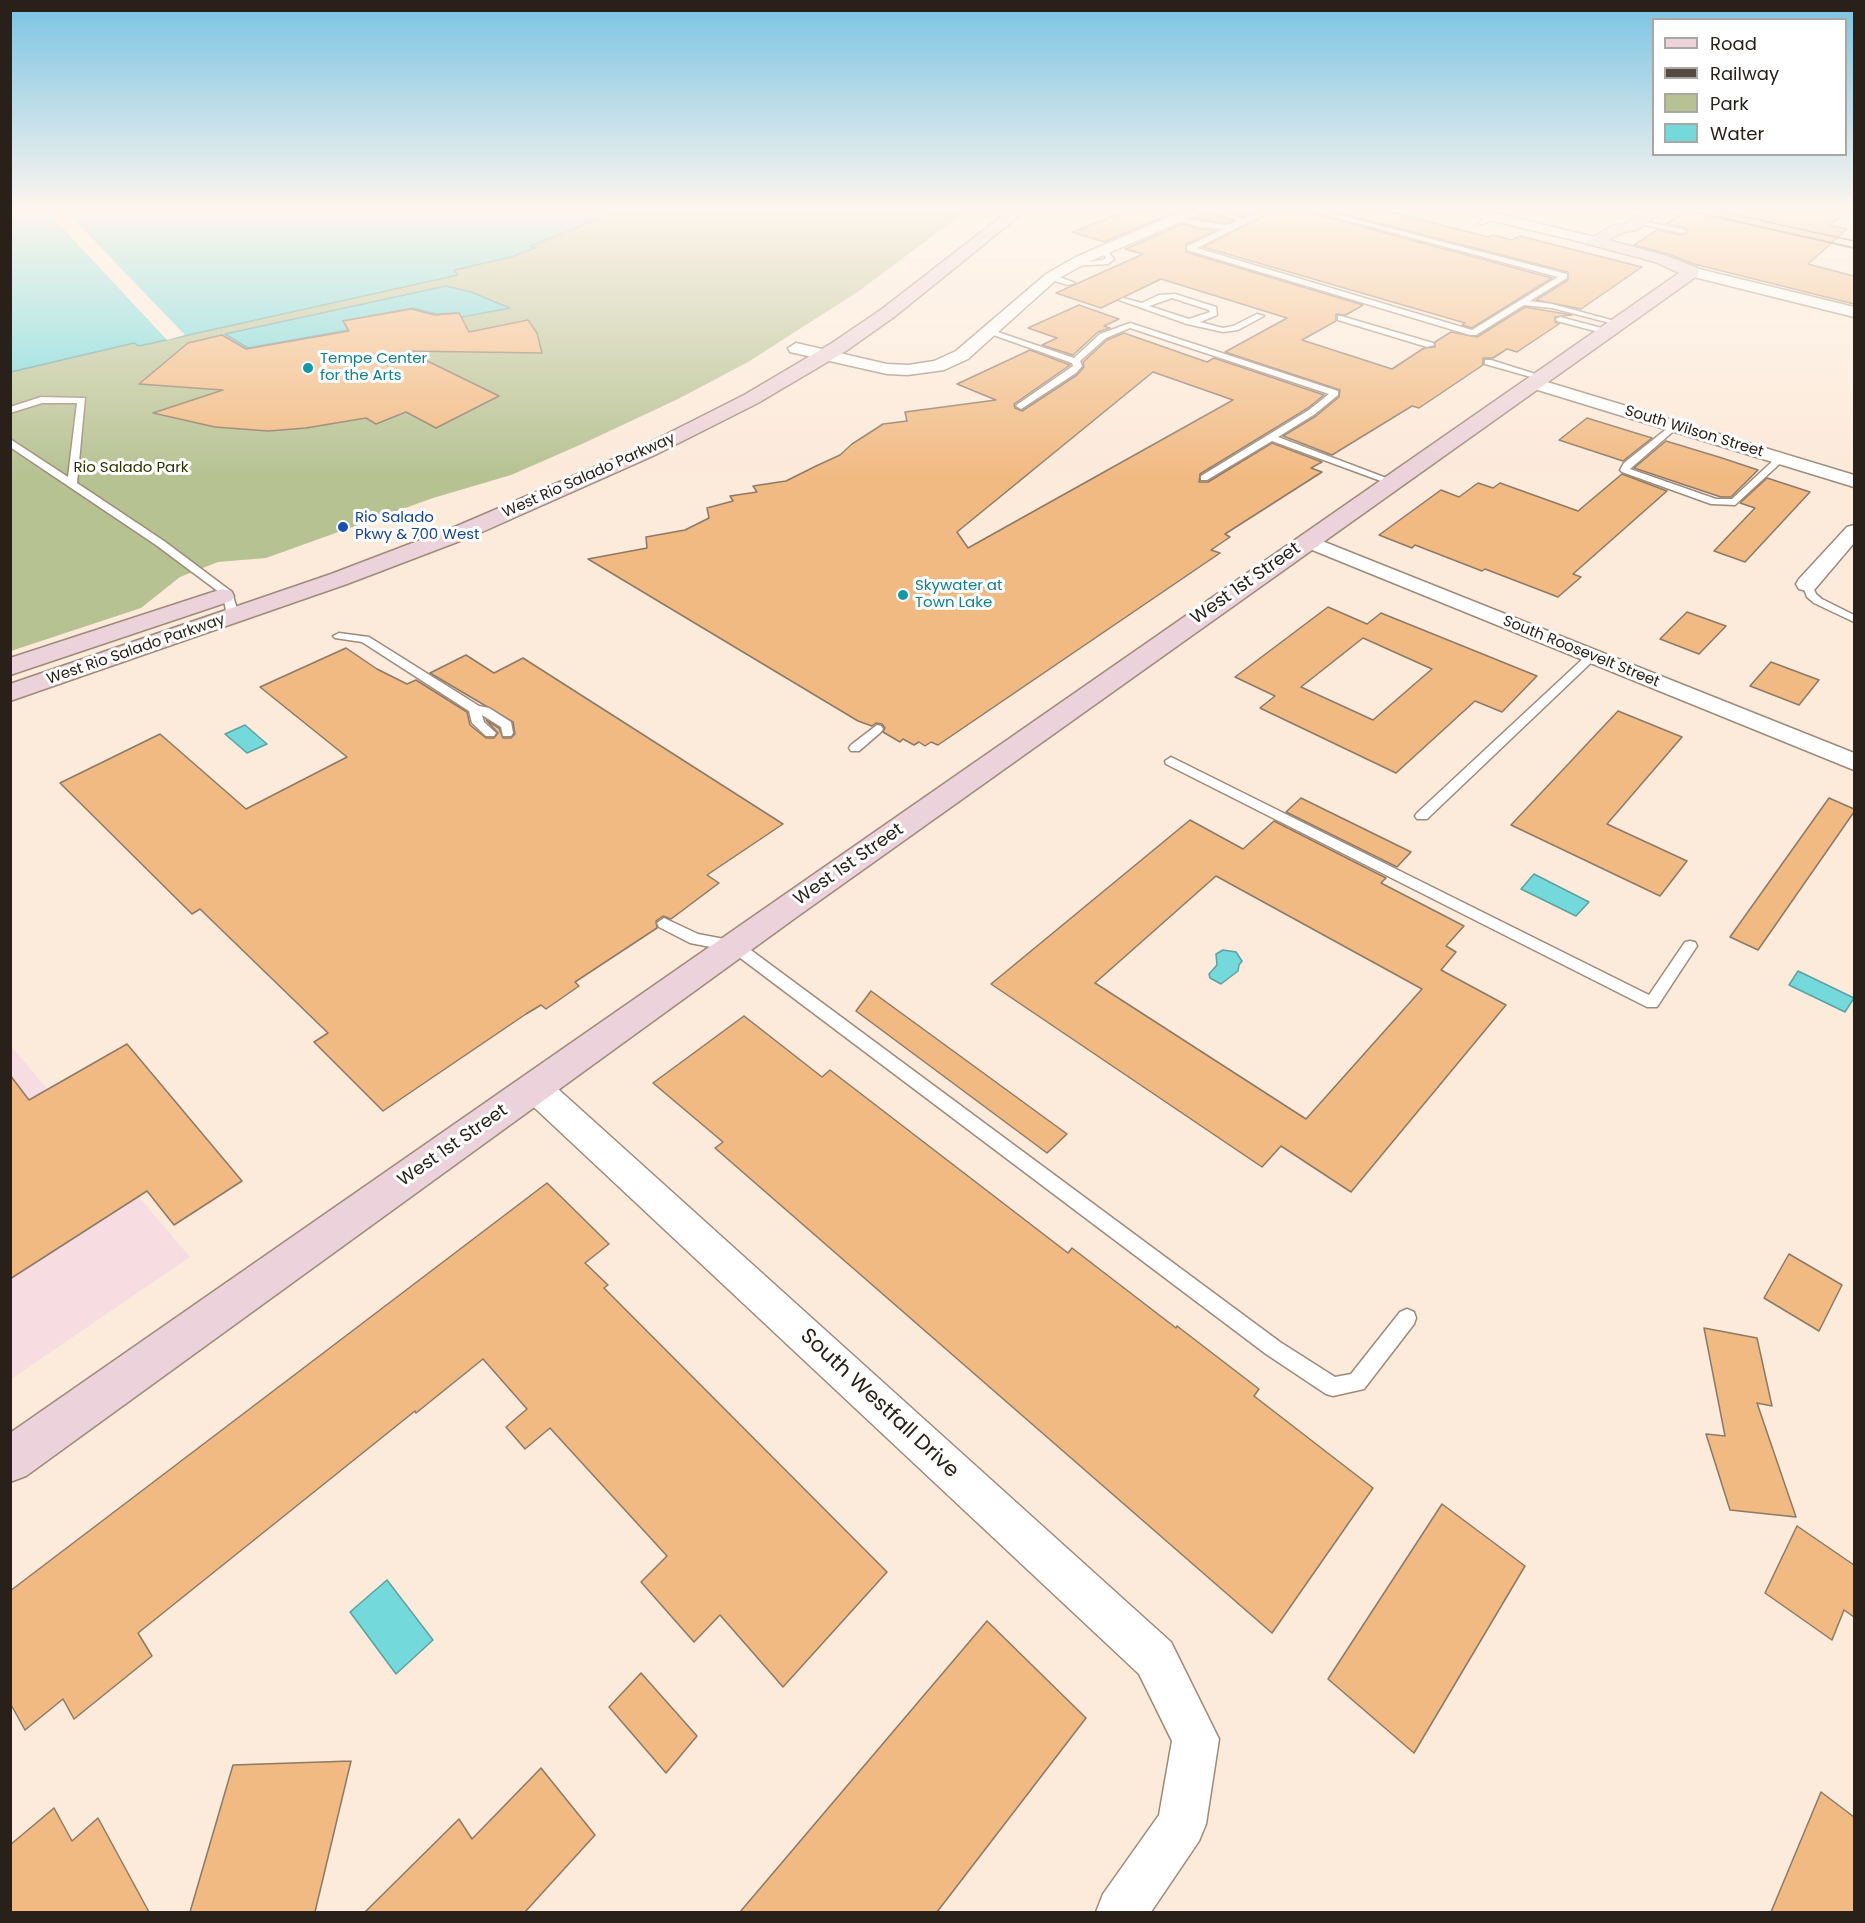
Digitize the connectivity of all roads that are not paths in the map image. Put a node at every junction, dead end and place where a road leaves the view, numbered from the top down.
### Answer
1 (907, 298) edge
2 (1025, 298) edge
3 (1160, 298) edge
4 (1177, 298) edge
5 (1356, 298) edge
6 (1529, 298) edge
7 (1654, 298) edge
8 (1796, 298) edge
9 (1123, 300) dead end
10 (1522, 302) junction
11 (1142, 306) junction
12 (1854, 312) edge
13 (1260, 316) dead end
14 (1341, 318) dead end
15 (1188, 321) junction
16 (1612, 328) junction
17 (989, 332) junction
18 (818, 334) dead end
19 (1430, 345) dead end
20 (788, 353) joint
21 (826, 356) junction
22 (1075, 361) junction
23 (1488, 362) dead end
24 (1538, 380) junction
25 (715, 394) dead end
26 (1021, 406) dead end
27 (10, 410) edge
28 (1674, 426) junction
29 (1270, 437) junction
30 (10, 442) edge
31 (1781, 458) junction
32 (1204, 478) dead end
33 (532, 480) dead end
34 (1854, 481) edge
35 (1392, 482) junction
36 (72, 485) junction
37 (1854, 531) edge
38 (1307, 541) junction
39 (350, 552) dead end
40 (1807, 584) joint
41 (230, 605) junction
42 (1854, 619) edge
43 (339, 636) dead end
44 (1592, 656) junction
45 (10, 667) edge
46 (10, 693) edge
47 (475, 709) junction
48 (877, 729) dead end
49 (490, 733) dead end
50 (507, 733) dead end
51 (855, 748) dead end
52 (1171, 761) dead end
53 (1854, 762) edge
54 (1422, 816) dead end
55 (664, 923) dead end
56 (735, 946) junction
57 (1690, 946) dead end
58 (535, 1088) junction
59 (1407, 1318) dead end
60 (10, 1460) edge
61 (1121, 1912) edge

1 - 21 street, West Rio Salado Parkway
2 - 17 street
3 - 11 lane
4 - 15 lane
5 - 10 lane
6 - 10 lane
7 - 16 street, West 1st Street
8 - 12 street
9 - 11 lane
10 - 16 lane
10 - 16 lane
11 - 15 lane
13 - 15 lane
14 - 19 lane
16 - 24 street, West 1st Street
17 - 21 street
17 - 22 lane
18 - 20 street
20 - 21 street
21 - 41 street, West Rio Salado Parkway
22 - 26 lane
22 - 29 lane
23 - 24 lane
24 - 28 street, South Wilson Street
24 - 35 street, West 1st Street
25 - 33 street, West Rio Salado Parkway
27 - 36 lane
28 - 31 street, South Wilson Street
28 - 31 lane
29 - 32 lane
29 - 35 lane
30 - 36 lane
31 - 34 street, South Wilson Street
35 - 38 street, West 1st Street
36 - 41 lane
37 - 40 street
38 - 44 street, South Roosevelt Street
38 - 56 street, West 1st Street
39 - 41 street, West Rio Salado Parkway
40 - 42 lane
41 - 45 street, West Rio Salado Parkway
41 - 46 street, West Rio Salado Parkway
43 - 47 lane
44 - 53 street, South Roosevelt Street
44 - 54 lane
47 - 49 lane
47 - 50 lane
48 - 51 lane
52 - 57 lane
55 - 56 lane
56 - 58 street, West 1st Street
56 - 59 lane
58 - 60 street, West 1st Street
58 - 61 street, South Westfall Drive

